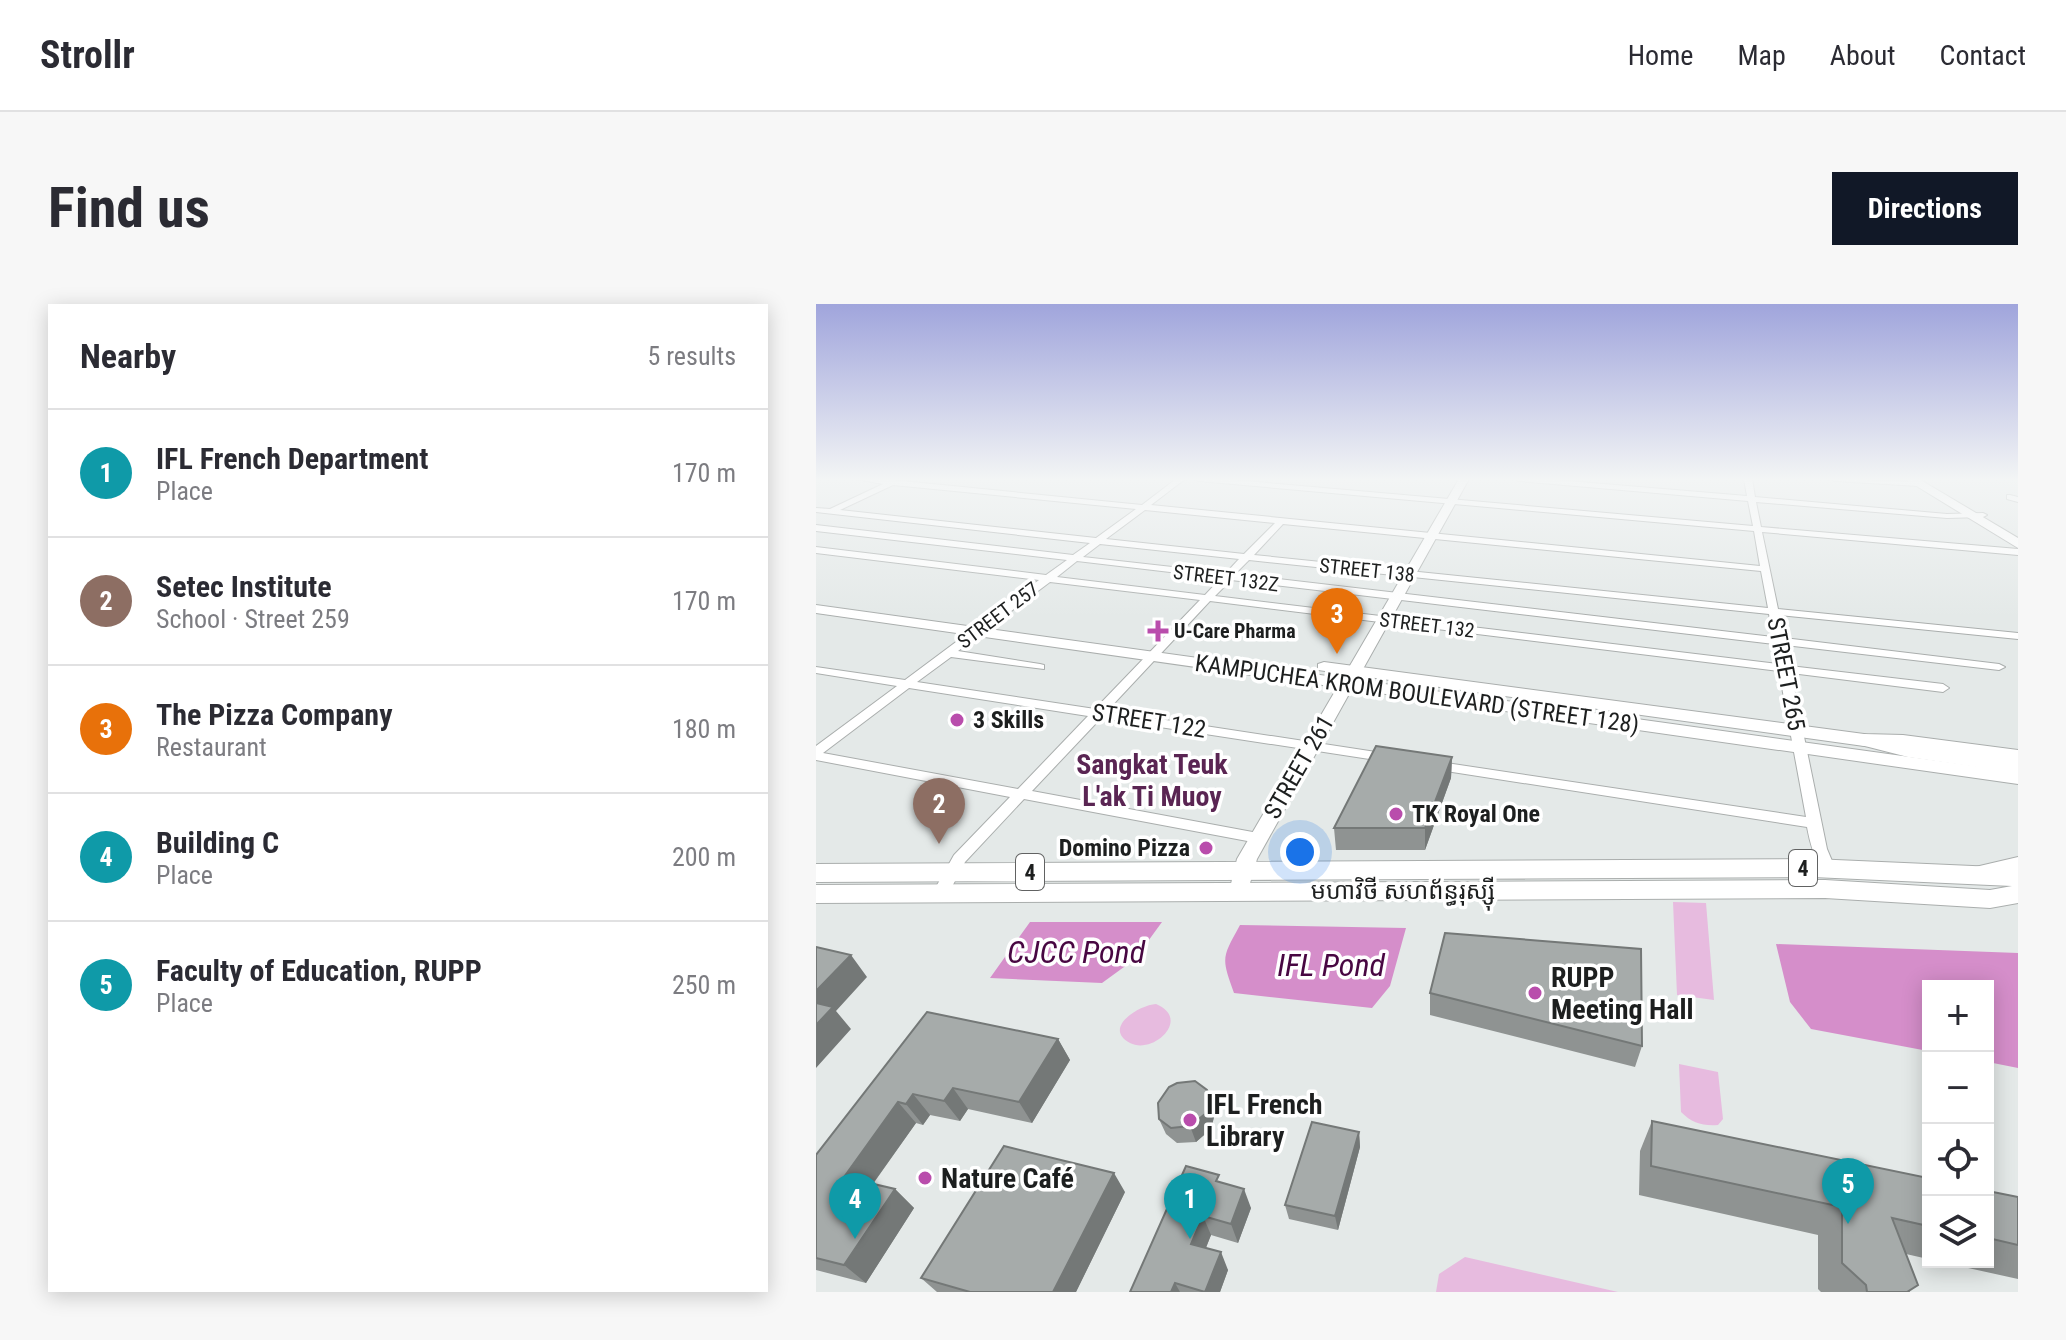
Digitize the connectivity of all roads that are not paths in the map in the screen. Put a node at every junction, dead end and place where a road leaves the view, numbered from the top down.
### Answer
1 (956, 525) edge
2 (1119, 525) edge
3 (1277, 525) edge
4 (1322, 525) edge
5 (1437, 525) edge
6 (1696, 525) edge
7 (1757, 525) edge
8 (1991, 525) edge
9 (1995, 525) edge
10 (816, 528) edge
11 (1758, 531) junction
12 (1431, 536) junction
13 (2018, 537) edge
14 (1098, 541) junction
15 (2018, 544) edge
16 (816, 550) edge
17 (2018, 552) edge
18 (1246, 557) junction
19 (1072, 560) junction
20 (1765, 569) junction
21 (1409, 575) junction
22 (1226, 578) junction
23 (1047, 579) junction
24 (816, 598) edge
25 (1207, 598) junction
26 (1395, 598) junction
27 (816, 609) edge
28 (1774, 612) junction
29 (1383, 620) junction
30 (990, 621) junction
31 (976, 632) junction
32 (2018, 636) edge
33 (1779, 643) junction
34 (1157, 651) junction
35 (948, 653) junction
36 (1040, 667) dead end
37 (1999, 667) dead end
38 (1784, 669) junction
39 (816, 670) edge
40 (1350, 677) junction
41 (907, 684) junction
42 (1943, 688) dead end
43 (1098, 713) junction
44 (1798, 739) junction
45 (1864, 740) junction
46 (1311, 746) junction
47 (816, 754) edge
48 (2018, 756) edge
49 (1405, 760) edge
50 (1421, 763) edge
51 (2018, 766) edge
52 (2018, 778) edge
53 (1021, 794) junction
54 (1814, 823) junction
55 (1258, 838) junction
56 (2018, 865) edge
57 (1827, 868) junction
58 (816, 873) edge
59 (1974, 875) junction
60 (2018, 877) edge
61 (1242, 882) junction
62 (946, 883) junction
63 (816, 894) edge
64 (2018, 894) edge
65 (1990, 899) junction
66 (2018, 901) edge

1 - 14 street, STREET 138
2 - 14 street, STREET 257
3 - 18 street
4 - 12 street
5 - 12 street, STREET 261
6 - 11 street
7 - 11 street, STREET 265
8 - 15 main road
9 - 13 main road
10 - 19 street, STREET 132Z
11 - 17 street
11 - 20 street, STREET 265
12 - 20 street
12 - 21 street, STREET 261
14 - 18 street, STREET 138
14 - 19 street, STREET 257
16 - 23 street, STREET 132
18 - 21 street, STREET 138
18 - 22 street
19 - 22 street, STREET 132Z
19 - 23 street, STREET 257
20 - 28 street, STREET 265
21 - 26 street, STREET 261
21 - 28 street, STREET 138
22 - 25 street
22 - 26 street, STREET 132Z
23 - 25 street, STREET 132
23 - 30 street, STREET 257
24 - 30 main road, KAMPUCHEA KROM BOULEVARD (STREET 128)
25 - 29 street, STREET 132
25 - 34 street
26 - 29 street, STREET 261
26 - 33 street, STREET 132Z
27 - 31 main road, KAMPUCHEA KROM BOULEVARD (STREET 128)
28 - 32 street, STREET 138
28 - 33 street, STREET 265
29 - 38 street, STREET 132
29 - 40 street, STREET 261
30 - 31 street, STREET 257
30 - 34 main road, KAMPUCHEA KROM BOULEVARD (STREET 128)
31 - 34 main road, KAMPUCHEA KROM BOULEVARD (STREET 128)
31 - 35 street, STREET 257
33 - 37 street, STREET 132Z
33 - 38 street, STREET 265
34 - 40 main road, KAMPUCHEA KROM BOULEVARD (STREET 128)
34 - 43 street
35 - 36 street
35 - 41 street, STREET 257
38 - 42 street, STREET 132
38 - 44 street, STREET 265
39 - 41 street, STREET 122
40 - 44 main road, KAMPUCHEA KROM BOULEVARD (STREET 128)
40 - 46 street, STREET 261
41 - 43 street, STREET 122
41 - 47 street, STREET 257
43 - 46 street, STREET 122
43 - 53 street
44 - 45 main road, KAMPUCHEA KROM BOULEVARD (STREET 128)
44 - 52 main road, KAMPUCHEA KROM BOULEVARD (STREET 128)
44 - 54 street, STREET 265
45 - 48 main road, KAMPUCHEA KROM BOULEVARD (STREET 128)
45 - 51 main road
46 - 49 street, STREET 122
46 - 55 street, STREET 261
47 - 53 street
50 - 54 street
53 - 55 street
53 - 62 street
54 - 57 street, STREET 265
55 - 61 street, STREET 261
56 - 59 main road, មហាវិថី សហព័ន្ធរុស្ស៊ី
57 - 59 main road, មហាវិថី សហព័ន្ធរុស្ស៊ី / 4
57 - 61 main road, មហាវិថី សហព័ន្ធរុស្ស៊ី / 4
58 - 62 main road, មហាវិថី សហព័ន្ធរុស្ស៊ី / 4
59 - 60 main road, មហាវិថី សហព័ន្ធរុស្ស៊ី / 4
61 - 62 main road, មហាវិថី សហព័ន្ធរុស្ស៊ី / 4
61 - 65 main road, មហាវិថី សហព័ន្ធរុស្ស៊ី / 4
62 - 63 main road, មហាវិថី សហព័ន្ធរុស្ស៊ី / 4
64 - 65 main road, មហាវិថី សហព័ន្ធរុស្ស៊ី / 4
65 - 66 main road, មហាវិថី សហព័ន្ធរុស្ស៊ី

